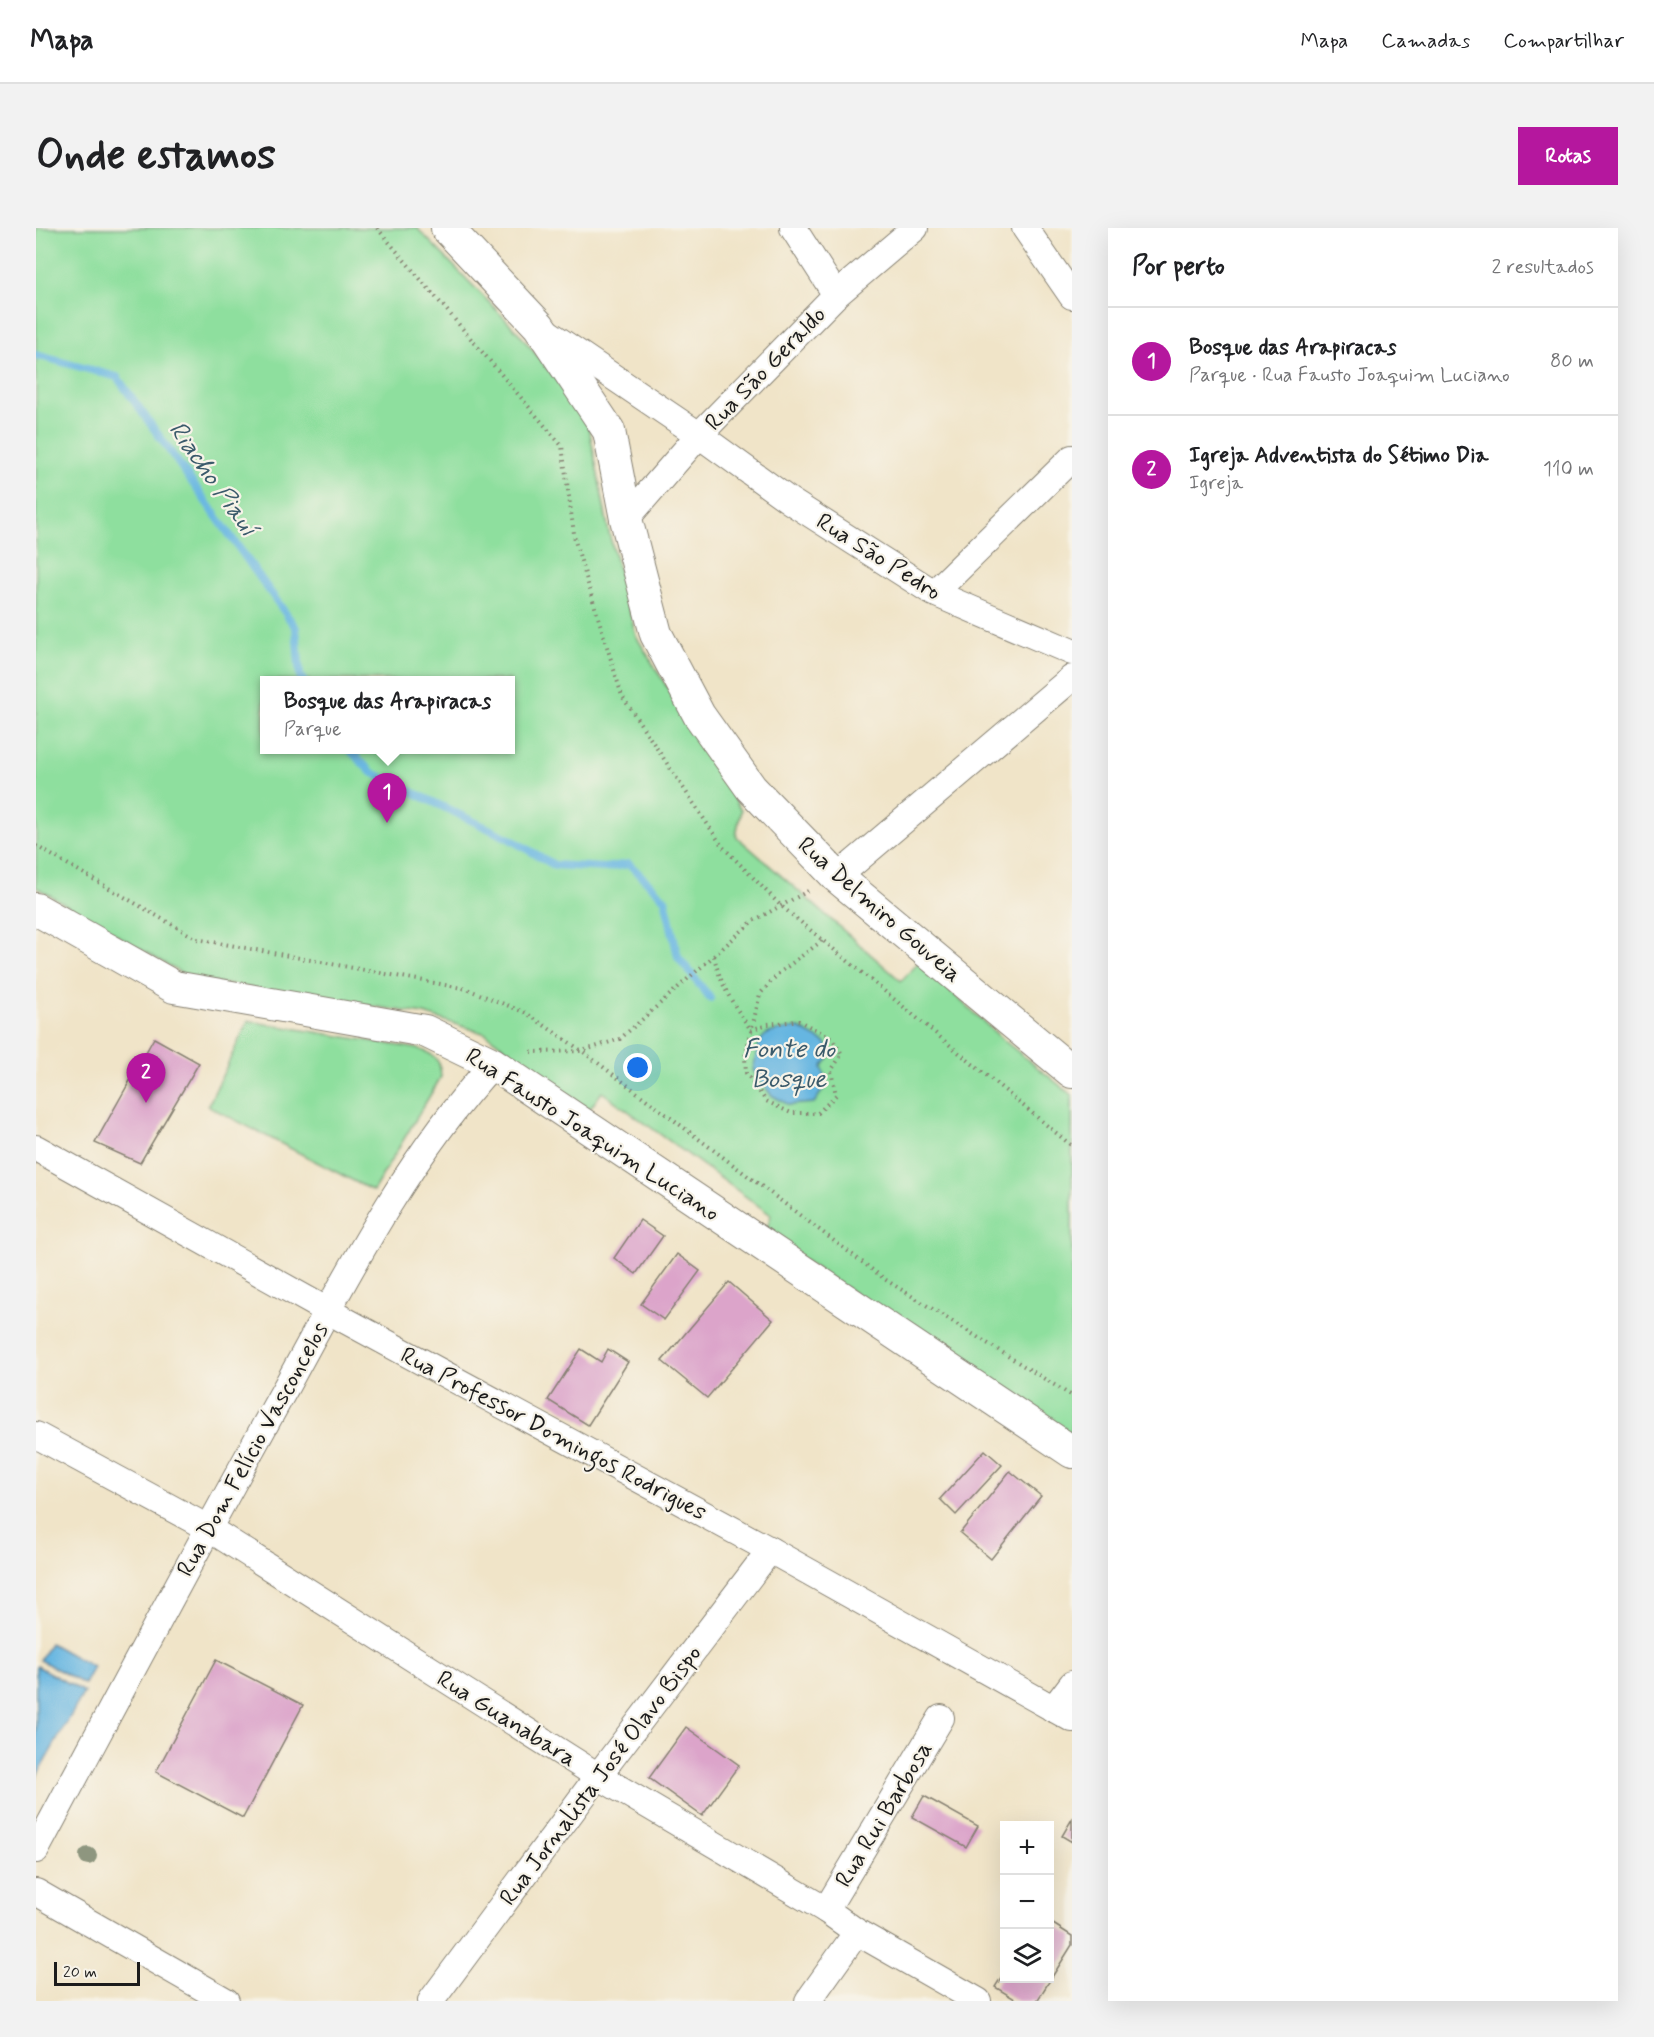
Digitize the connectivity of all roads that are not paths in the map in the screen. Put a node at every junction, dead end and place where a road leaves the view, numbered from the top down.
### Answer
1 (447, 228) edge
2 (793, 228) edge
3 (915, 228) edge
4 (1024, 228) edge
5 (836, 295) junction
6 (1072, 296) edge
7 (539, 326) junction
8 (699, 435) junction
9 (1072, 458) edge
10 (626, 519) junction
11 (934, 593) junction
12 (1072, 652) edge
13 (1072, 678) edge
14 (837, 877) junction
15 (36, 909) edge
16 (493, 1064) junction
17 (1072, 1072) edge
18 (36, 1148) edge
19 (328, 1311) junction
20 (36, 1435) edge
21 (1072, 1452) edge
22 (208, 1528) junction
23 (770, 1550) junction
24 (1072, 1684) edge
25 (1063, 1714) edge
26 (941, 1718) dead end
27 (598, 1776) junction
28 (36, 1850) edge
29 (36, 1892) edge
30 (826, 1910) junction
31 (857, 1932) junction
32 (226, 2001) edge
33 (431, 2001) edge
34 (808, 2001) edge
35 (978, 2001) edge

1 - 7 street, Rua Delmiro Gouveia
2 - 5 street
3 - 5 street, Rua São Geraldo
4 - 6 street
5 - 8 street, Rua São Geraldo
7 - 8 street, Rua São Pedro
7 - 10 street, Rua Delmiro Gouveia
8 - 10 street, Rua São Geraldo
8 - 11 street, Rua São Pedro
9 - 11 street
10 - 14 street, Rua Delmiro Gouveia
11 - 12 street, Rua São Pedro
13 - 14 street
14 - 17 street, Rua Delmiro Gouveia
15 - 16 street, Rua Fausto Joaquim Luciano
16 - 19 street, Rua Dom Felício Vasconcelos
16 - 21 street, Rua Fausto Joaquim Luciano
18 - 19 street, Rua Professor Domingos Rodrigues
19 - 22 street, Rua Dom Felício Vasconcelos
19 - 23 street, Rua Professor Domingos Rodrigues
20 - 22 street, Rua Guanabara
22 - 27 street, Rua Guanabara
22 - 28 street, Rua Dom Felício Vasconcelos
23 - 25 street, Rua Professor Domingos Rodrigues
23 - 27 street, Rua Jornalista José Olavo Bispo
24 - 25 street
26 - 30 street, Rua Rui Barbosa
27 - 30 street, Rua Guanabara
27 - 33 street, Rua Jornalista José Olavo Bispo
29 - 32 street
30 - 31 street, Rua Guanabara
31 - 34 street
31 - 35 street, Rua Guanabara

